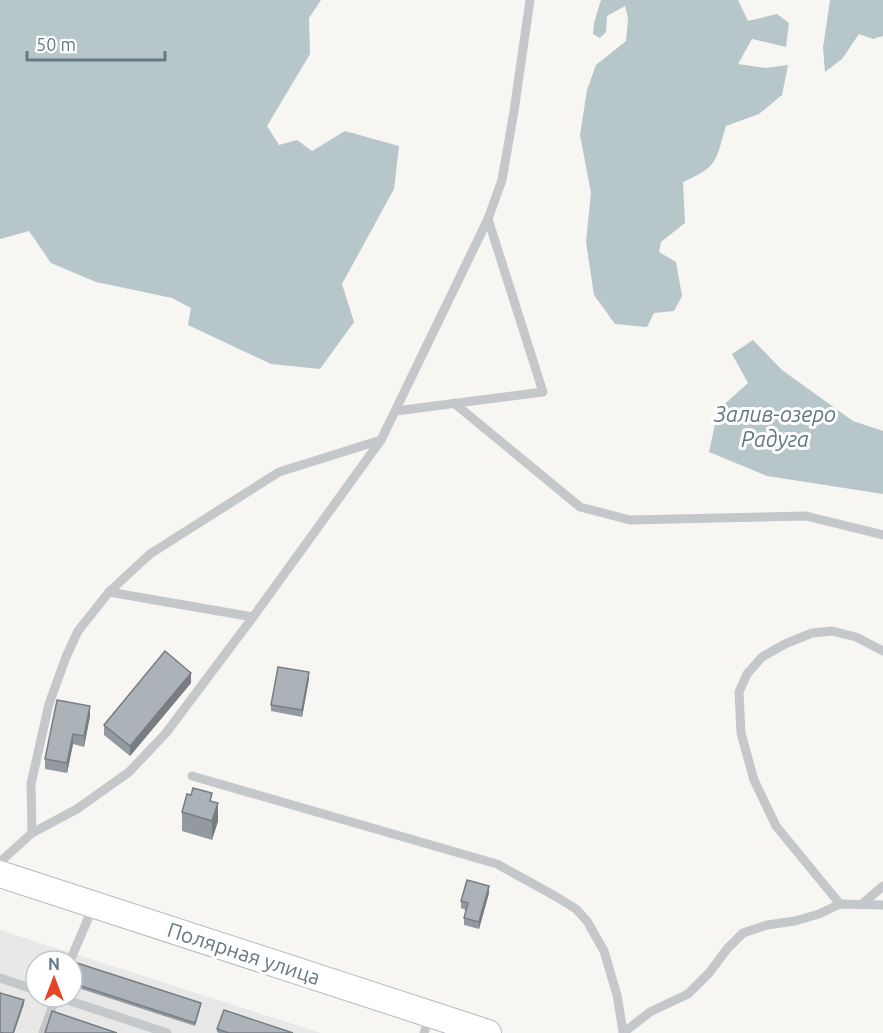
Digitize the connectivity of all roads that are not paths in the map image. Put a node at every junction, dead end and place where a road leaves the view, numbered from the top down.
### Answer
1 (530, 0) edge
2 (488, 219) junction
3 (454, 403) junction
4 (396, 411) junction
5 (381, 440) junction
6 (883, 535) edge
7 (109, 592) junction
8 (254, 617) junction
9 (883, 651) edge
10 (192, 776) dead end
11 (32, 833) junction
12 (0, 862) edge
13 (0, 874) edge
14 (883, 886) edge
15 (840, 904) junction
16 (861, 904) junction
17 (93, 905) junction
18 (883, 905) edge
19 (75, 949) edge
20 (0, 978) edge
21 (24, 986) edge
22 (84, 1006) edge
23 (52, 1009) edge
24 (427, 1023) edge
25 (43, 1033) edge
26 (167, 1033) edge
27 (488, 1033) edge
28 (623, 1033) edge

1 - 2 lane
2 - 3 lane
2 - 4 lane
3 - 4 lane
3 - 6 lane
4 - 5 lane
5 - 7 lane
5 - 8 lane
7 - 8 lane
7 - 11 lane
8 - 11 lane
9 - 15 lane
10 - 28 lane
11 - 12 lane
13 - 17 main road, Полярная улица
14 - 16 lane
15 - 16 lane
15 - 28 lane
16 - 18 lane
17 - 19 lane
17 - 24 main road, Полярная улица
20 - 21 lane
22 - 26 lane
23 - 25 lane
24 - 27 main road, Полярная улица

